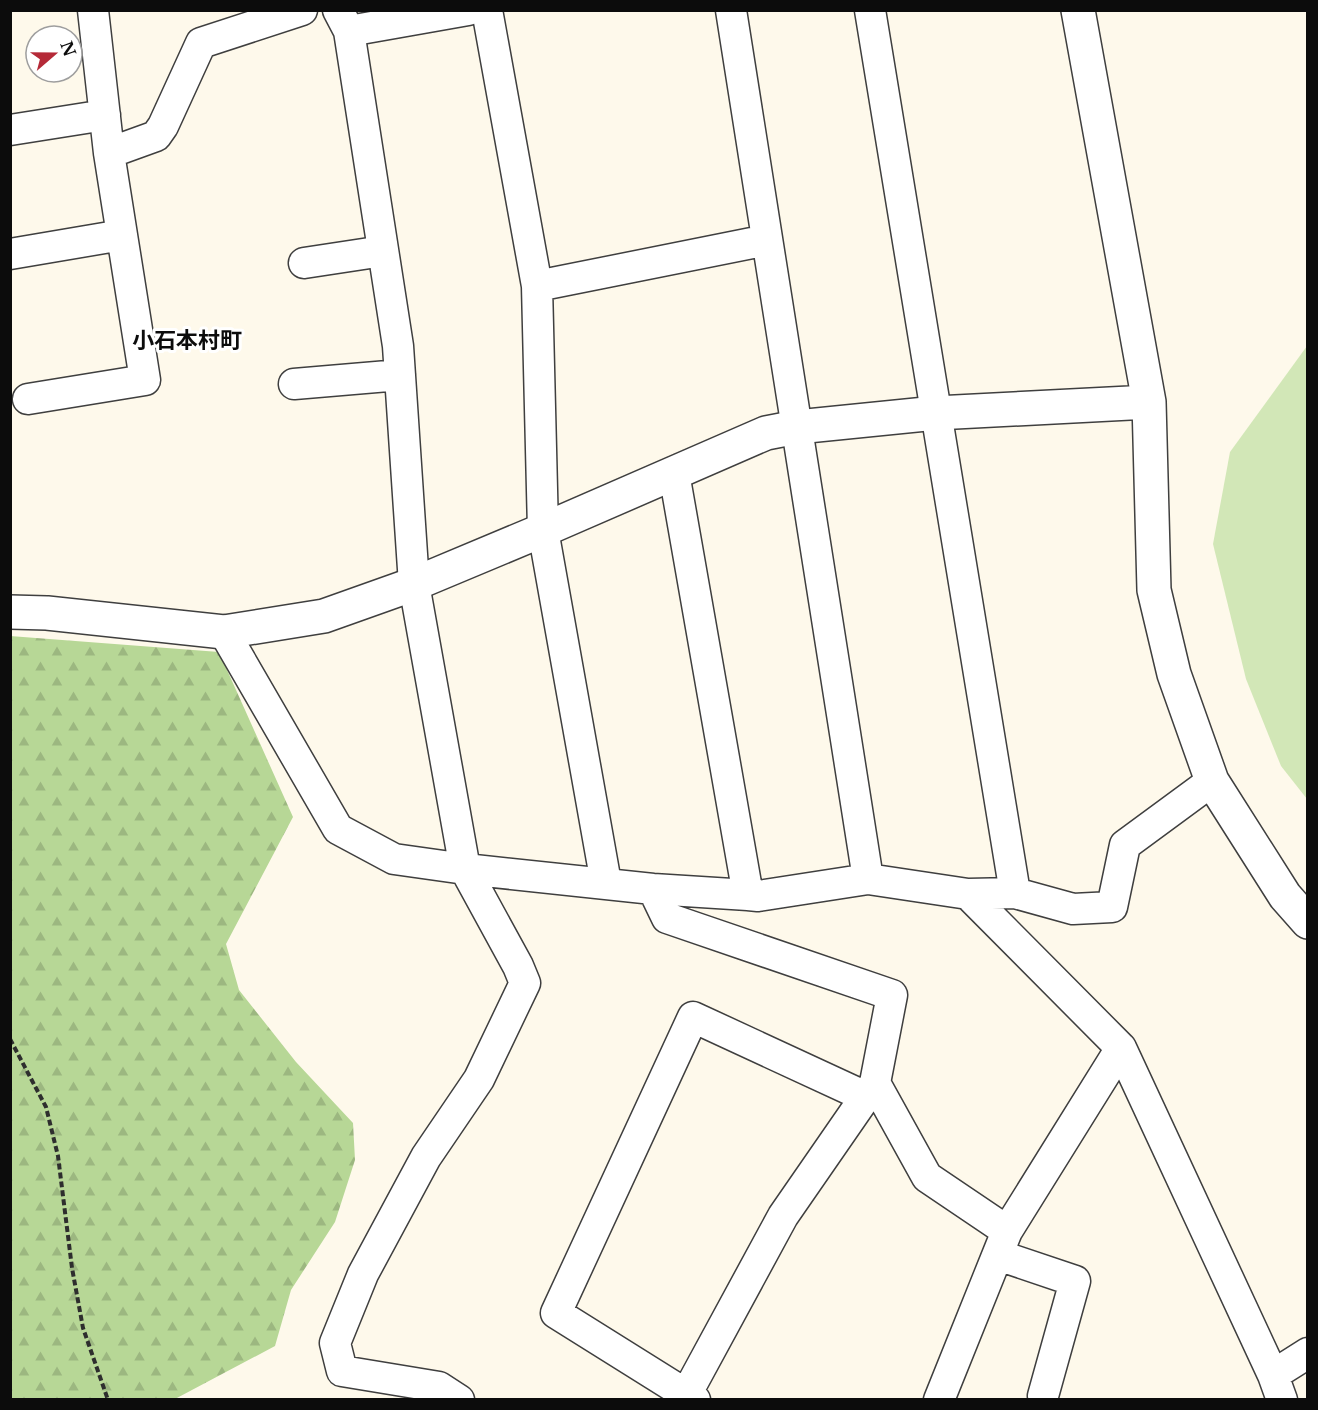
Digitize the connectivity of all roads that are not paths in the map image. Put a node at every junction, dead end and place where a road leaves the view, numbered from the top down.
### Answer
1 (93, 10) edge
2 (302, 10) edge
3 (468, 10) edge
4 (487, 10) edge
5 (731, 10) edge
6 (870, 10) edge
7 (1078, 10) edge
8 (344, 21) edge
9 (105, 115) junction
10 (10, 130) edge
11 (109, 153) junction
12 (122, 235) junction
13 (767, 240) junction
14 (383, 251) junction
15 (10, 254) edge
16 (304, 264) dead end
17 (537, 286) junction
18 (400, 375) junction
19 (294, 384) dead end
20 (28, 399) dead end
21 (1149, 402) junction
22 (936, 413) junction
23 (797, 427) junction
24 (674, 473) junction
25 (543, 530) junction
26 (414, 584) junction
27 (10, 612) edge
28 (224, 632) junction
29 (1212, 781) junction
30 (465, 869) junction
31 (868, 879) junction
32 (606, 883) junction
33 (653, 888) junction
34 (1015, 893) junction
35 (968, 894) junction
36 (748, 895) junction
37 (1308, 922) edge
38 (1121, 1048) junction
39 (871, 1090) junction
40 (1003, 1243) junction
41 (1308, 1353) edge
42 (1278, 1387) edge
43 (691, 1396) edge
44 (1043, 1396) dead end
45 (459, 1400) edge
46 (939, 1400) edge

1 - 9 street
2 - 11 street
3 - 8 street
4 - 17 street
5 - 13 street
6 - 22 street
7 - 21 street
8 - 14 street
9 - 10 street
9 - 11 street
11 - 12 street
12 - 15 street
12 - 20 street
13 - 17 street
13 - 23 street
14 - 16 street
14 - 18 street
17 - 25 street
18 - 19 street
18 - 26 street
21 - 22 street
21 - 29 street
22 - 23 street
22 - 34 street
23 - 24 street
23 - 31 street
24 - 25 street
24 - 36 street
25 - 26 street
25 - 32 street
26 - 28 street
26 - 30 street
27 - 28 street
28 - 30 street
29 - 34 street
29 - 37 street
30 - 32 street
30 - 45 street
31 - 35 street
31 - 36 street
32 - 33 street
33 - 36 street
33 - 39 street
34 - 35 street
35 - 38 street
38 - 40 street
38 - 42 street
39 - 40 street
39 - 43 street
39 - 43 street
40 - 44 street
40 - 46 street
41 - 42 street

